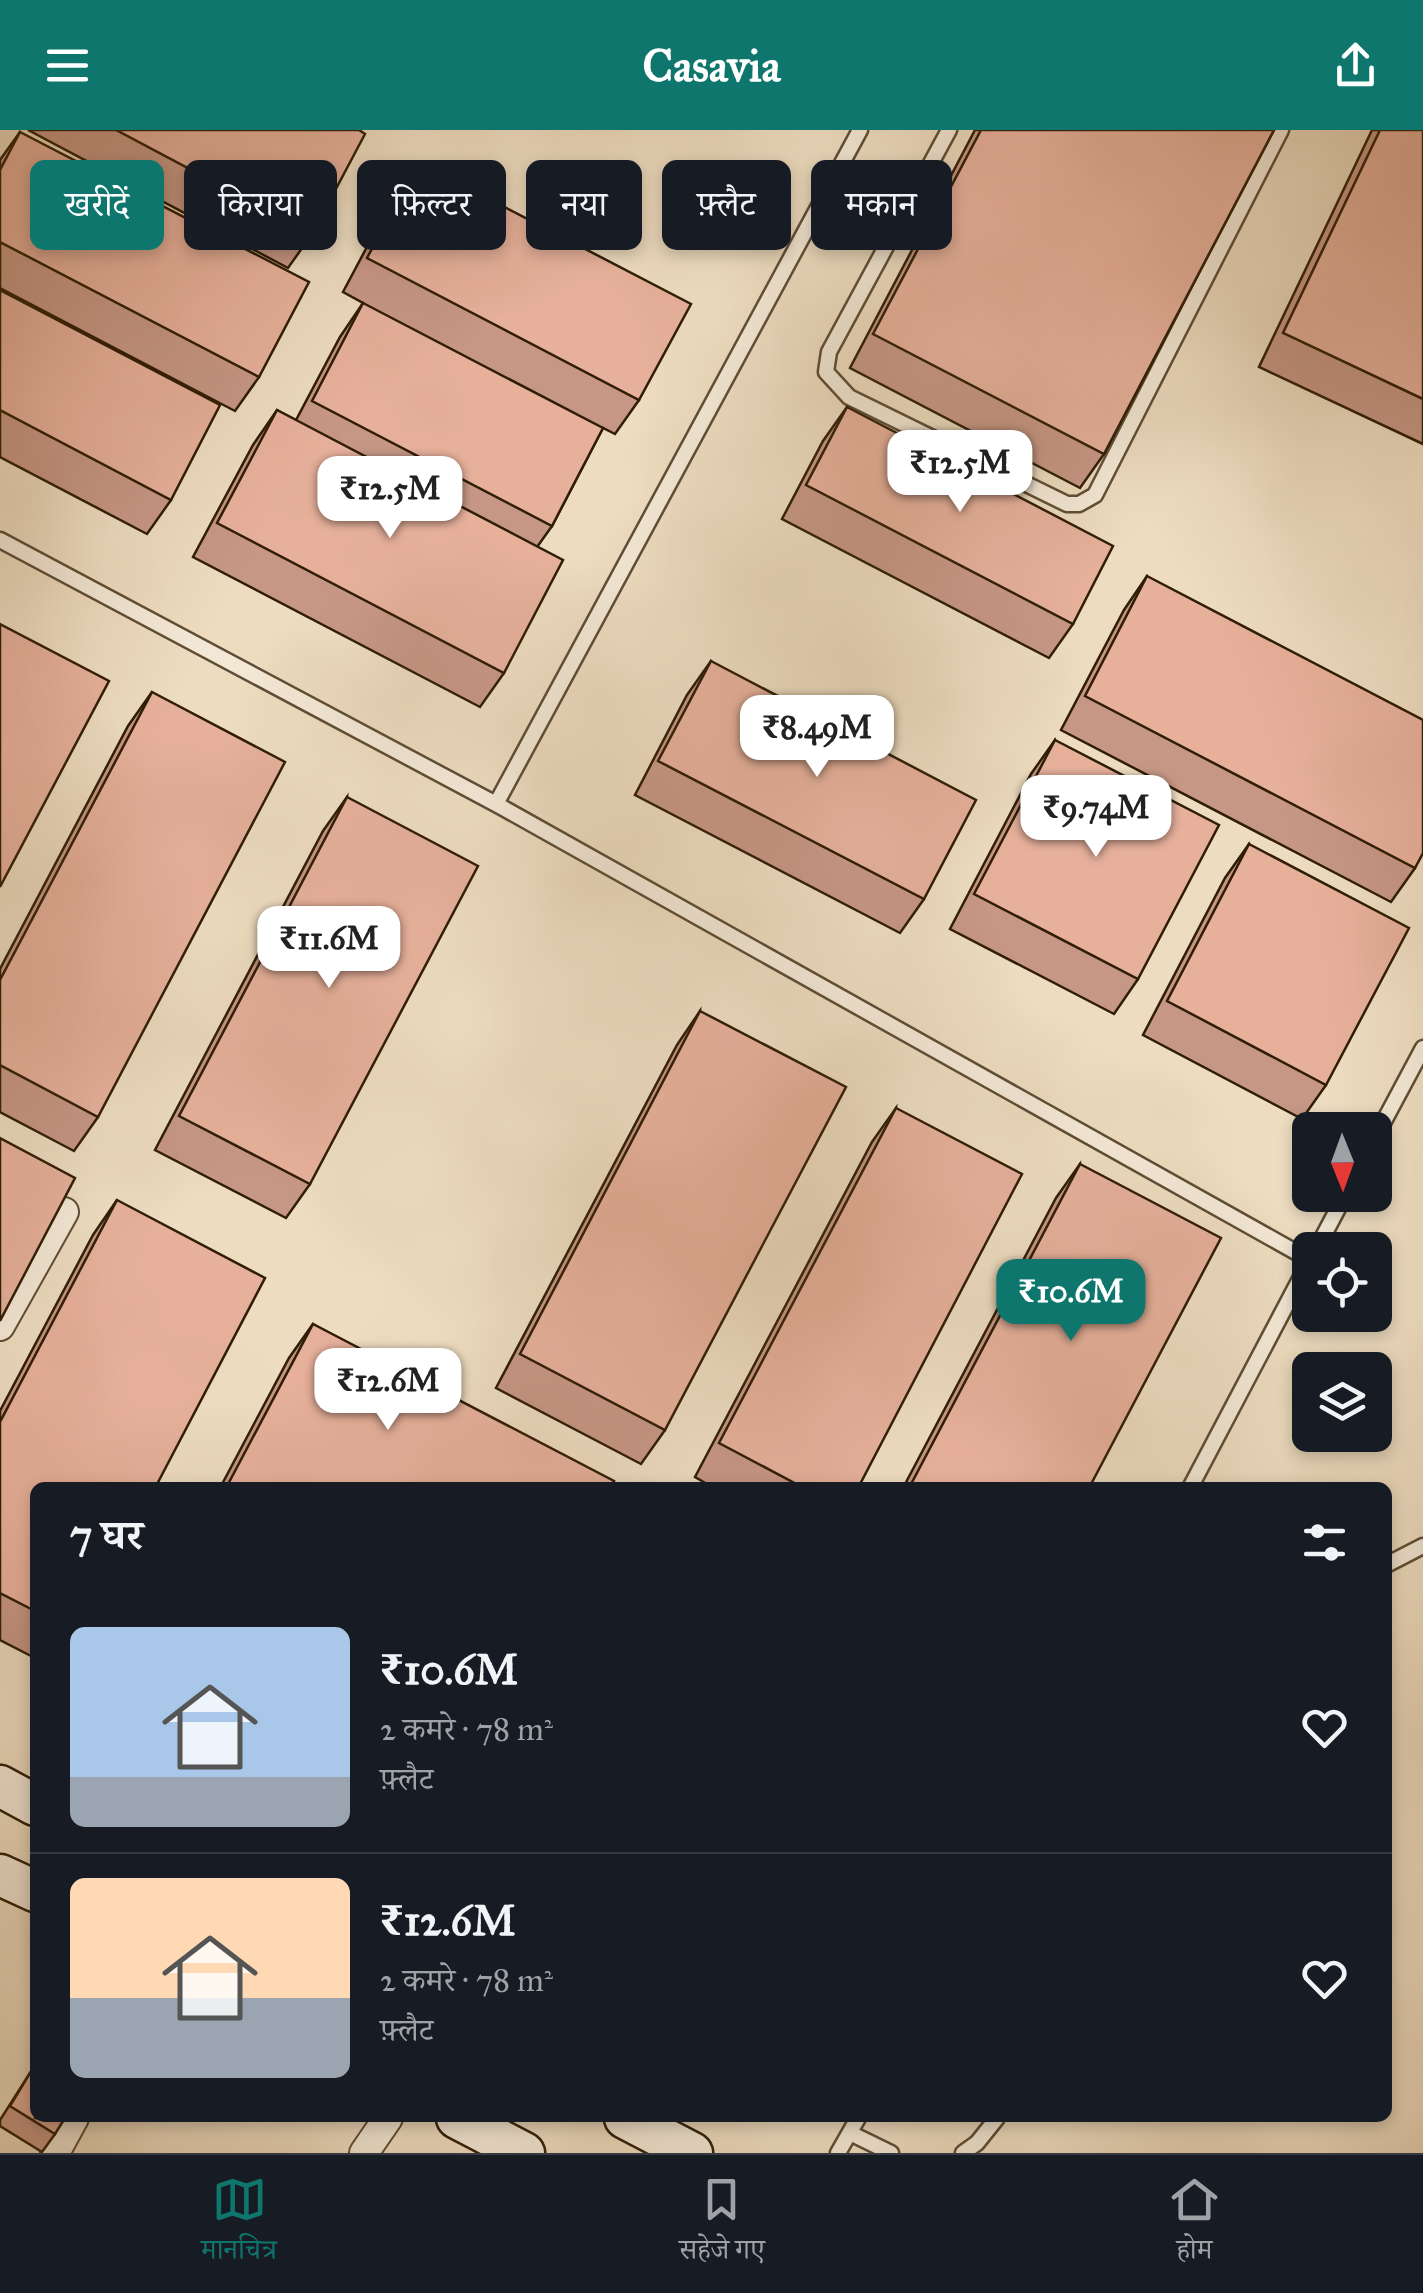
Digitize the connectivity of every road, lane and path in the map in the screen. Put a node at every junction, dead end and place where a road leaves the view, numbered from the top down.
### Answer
1 (860, 130) edge
2 (949, 130) edge
3 (1280, 130) edge
4 (0, 540) edge
5 (496, 804) junction
6 (1423, 1048) edge
7 (1389, 1112) edge
8 (64, 1212) edge
9 (1292, 1250) edge
10 (1292, 1294) edge
11 (0, 1326) edge
12 (1193, 1482) edge
13 (1423, 1546) edge
14 (1392, 1562) edge
15 (0, 1786) edge
16 (30, 1802) edge
17 (0, 1876) edge
18 (30, 1889) edge
19 (72, 2122) edge
20 (385, 2122) edge
21 (465, 2122) edge
22 (633, 2122) edge
23 (856, 2122) edge
24 (994, 2122) edge
25 (850, 2133) junction
26 (55, 2153) edge
27 (364, 2153) edge
28 (524, 2153) edge
29 (692, 2153) edge
30 (838, 2153) edge
31 (891, 2153) edge
32 (963, 2153) edge

1 - 5 lane
2 - 3 lane
4 - 5 lane
5 - 9 lane
6 - 7 lane
8 - 11 street
10 - 12 lane
13 - 14 lane
15 - 16 street
17 - 18 street
19 - 26 street
20 - 27 street
21 - 28 street
22 - 29 street
23 - 25 lane
24 - 32 lane
25 - 30 lane
25 - 31 lane

